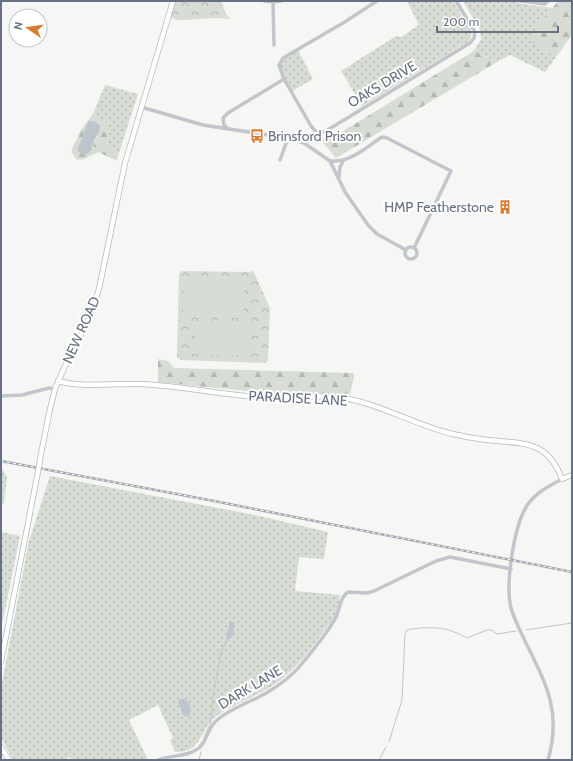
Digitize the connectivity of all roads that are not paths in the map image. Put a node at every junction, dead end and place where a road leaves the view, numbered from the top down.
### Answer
1 (172, 1) edge
2 (264, 1) edge
3 (281, 1) edge
4 (377, 1) edge
5 (456, 1) edge
6 (521, 1) edge
7 (548, 1) edge
8 (273, 2) junction
9 (274, 45) dead end
10 (284, 79) junction
11 (141, 107) junction
12 (229, 130) junction
13 (288, 138) junction
14 (280, 160) dead end
15 (330, 161) junction
16 (343, 161) junction
17 (339, 178) junction
18 (414, 248) junction
19 (406, 250) junction
20 (58, 381) junction
21 (55, 389) junction
22 (1, 396) edge
23 (572, 475) edge
24 (562, 479) junction
25 (510, 569) junction
26 (1, 662) edge
27 (1, 747) edge
28 (9, 760) edge
29 (158, 760) edge
30 (548, 760) edge

1 - 11 street, NEW ROAD
2 - 8 street
3 - 8 street
4 - 10 street, OAKS DRIVE
5 - 10 street, OAKS DRIVE
6 - 7 street
8 - 9 street
10 - 12 street
11 - 12 street
11 - 20 street, NEW ROAD
12 - 13 street
13 - 14 street
13 - 15 street
15 - 16 street
15 - 17 street
16 - 17 street
16 - 18 street
17 - 19 street
18 - 19 street
18 - 19 street
20 - 21 street, NEW ROAD
20 - 24 street, PARADISE LANE
21 - 22 street
21 - 26 street, NEW ROAD, bridge
23 - 24 street
24 - 25 street
25 - 29 street, DARK LANE
25 - 30 street
27 - 28 street

